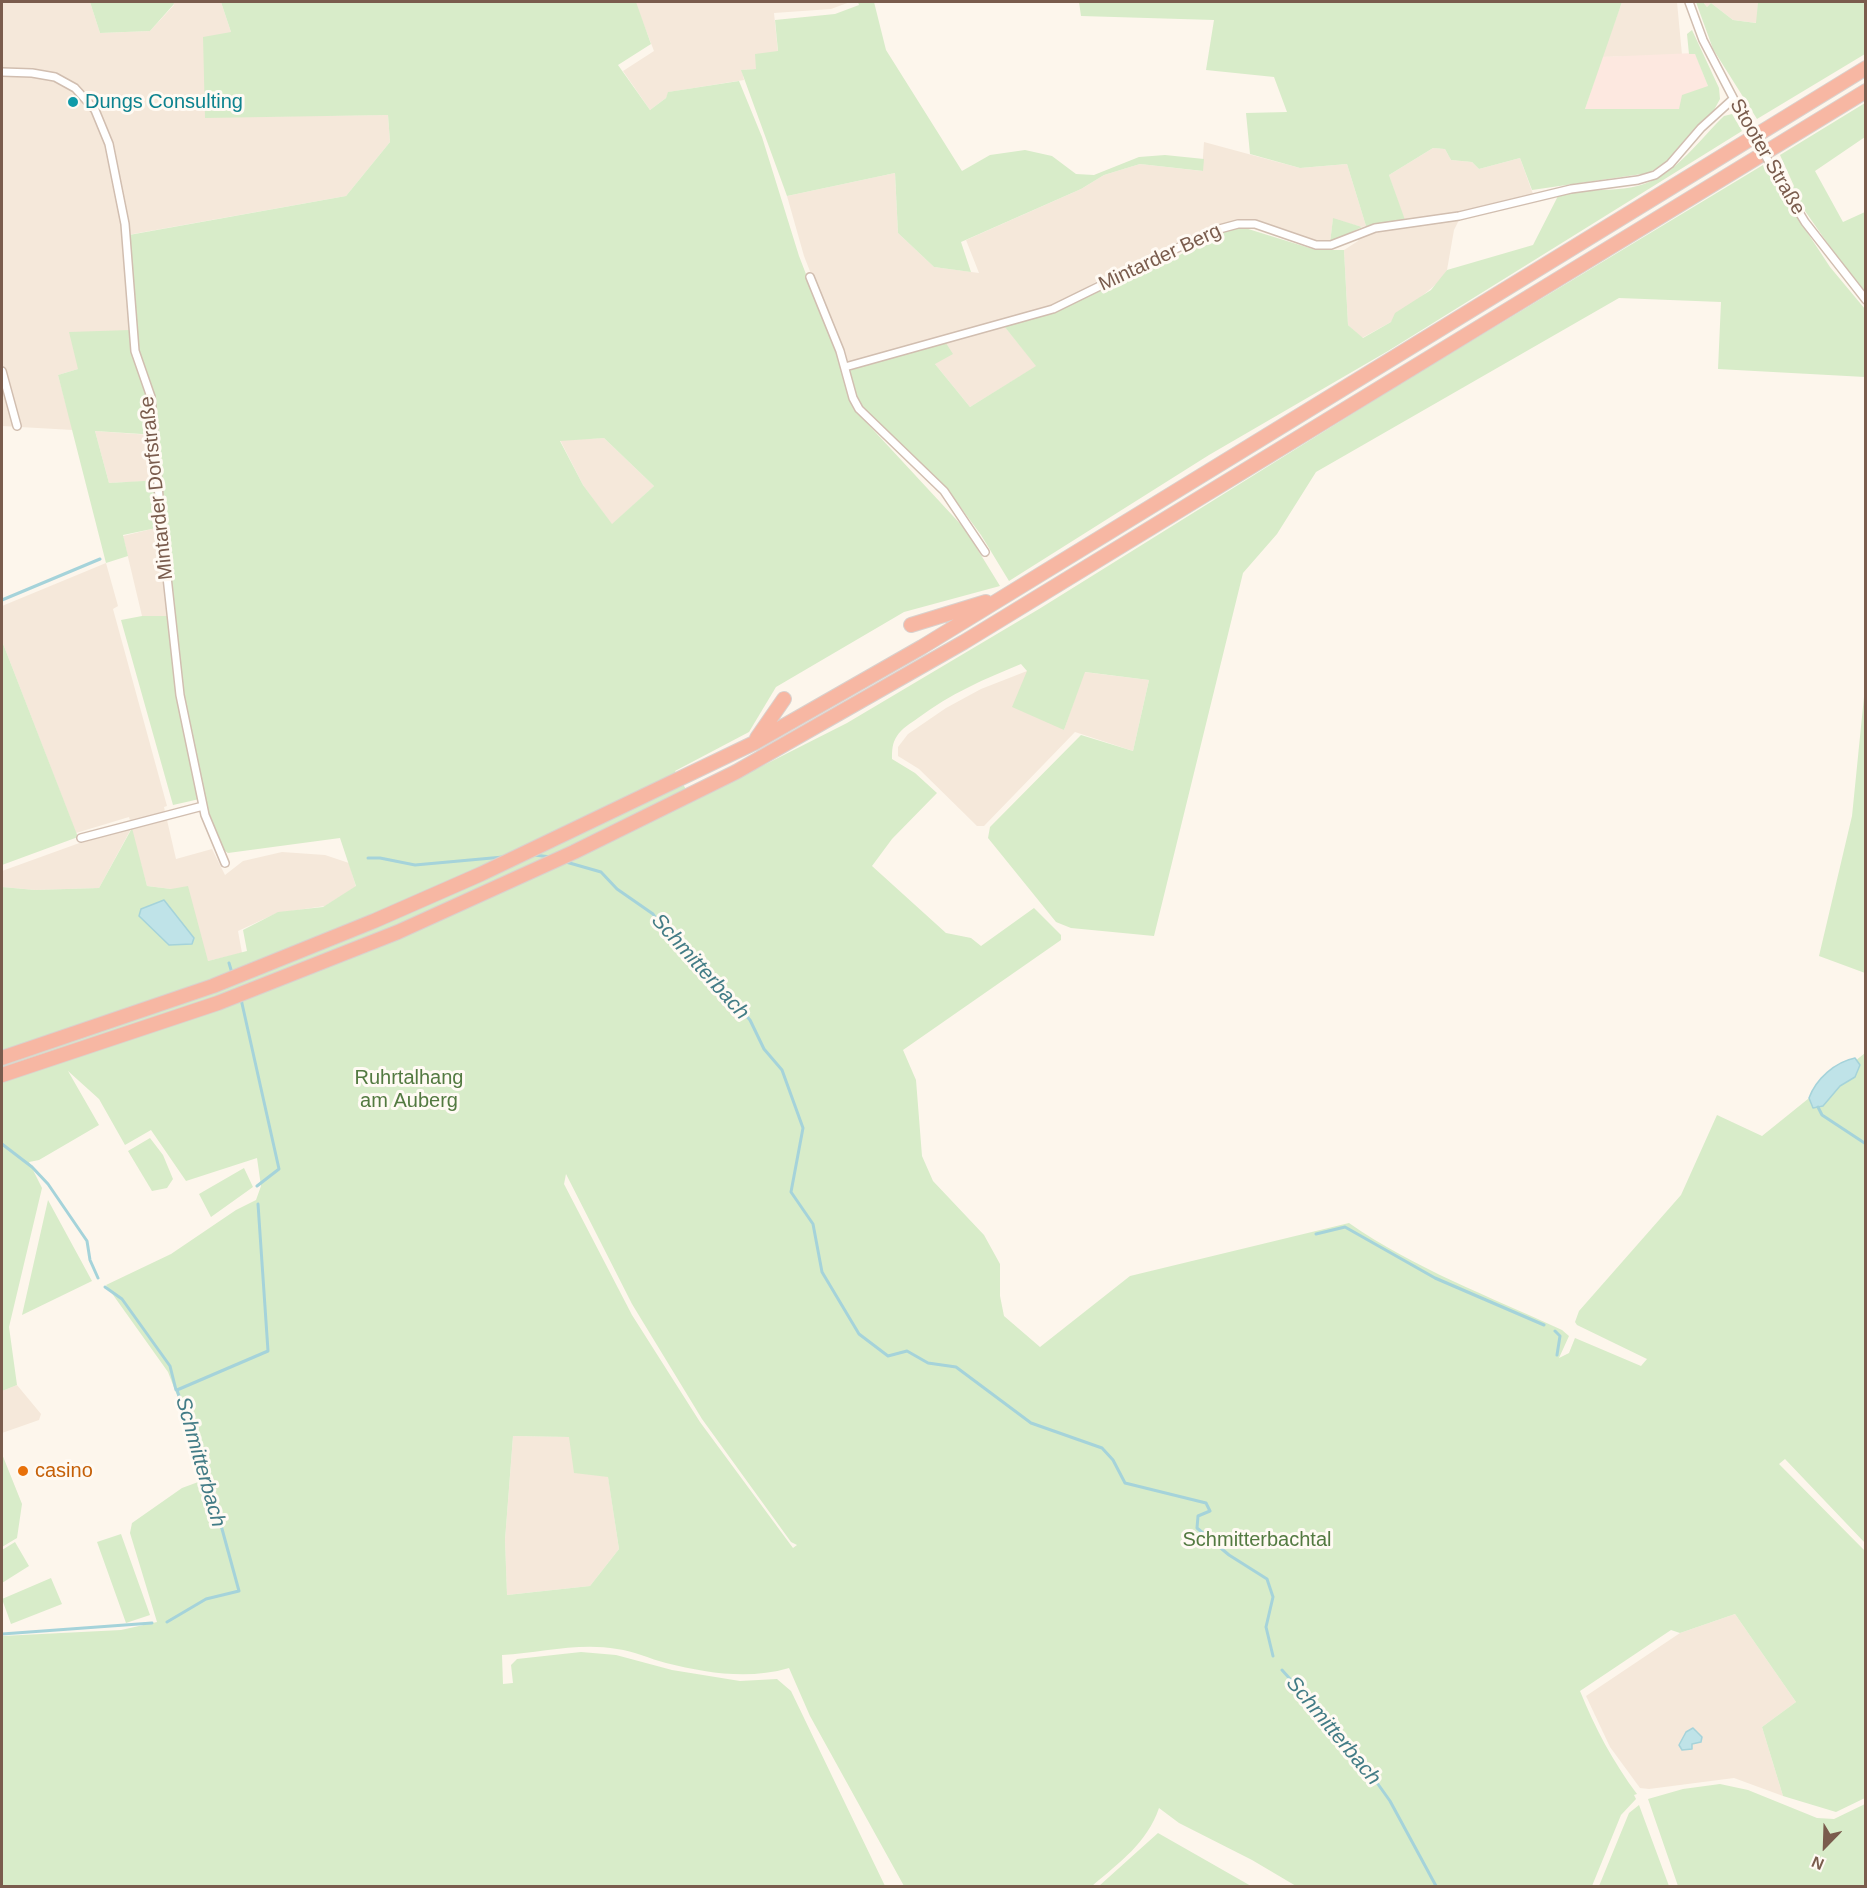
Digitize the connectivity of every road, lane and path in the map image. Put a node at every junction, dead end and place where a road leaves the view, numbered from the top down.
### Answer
1 (1689, 2) edge
2 (1866, 68) edge
3 (2, 72) edge
4 (1866, 91) edge
5 (1733, 99) junction
6 (810, 277) dead end
7 (1866, 300) edge
8 (845, 367) junction
9 (2, 371) edge
10 (16, 426) dead end
11 (985, 552) dead end
12 (1005, 596) junction
13 (911, 625) dead end
14 (784, 699) dead end
15 (754, 743) junction
16 (203, 806) junction
17 (81, 838) dead end
18 (225, 863) dead end
19 (2, 1058) edge
20 (2, 1075) edge

1 - 5 street, Stooter Straße
2 - 12 highway
3 - 16 street, Mintarder Dorfstraße
4 - 20 highway
5 - 7 street, Stooter Straße, bridge
5 - 8 street, Mintarder Berg
6 - 8 street
8 - 11 street
9 - 10 street
12 - 13 highway
12 - 15 highway
14 - 15 highway
15 - 19 highway
16 - 17 street
16 - 18 street, Mintarder Dorfstraße

